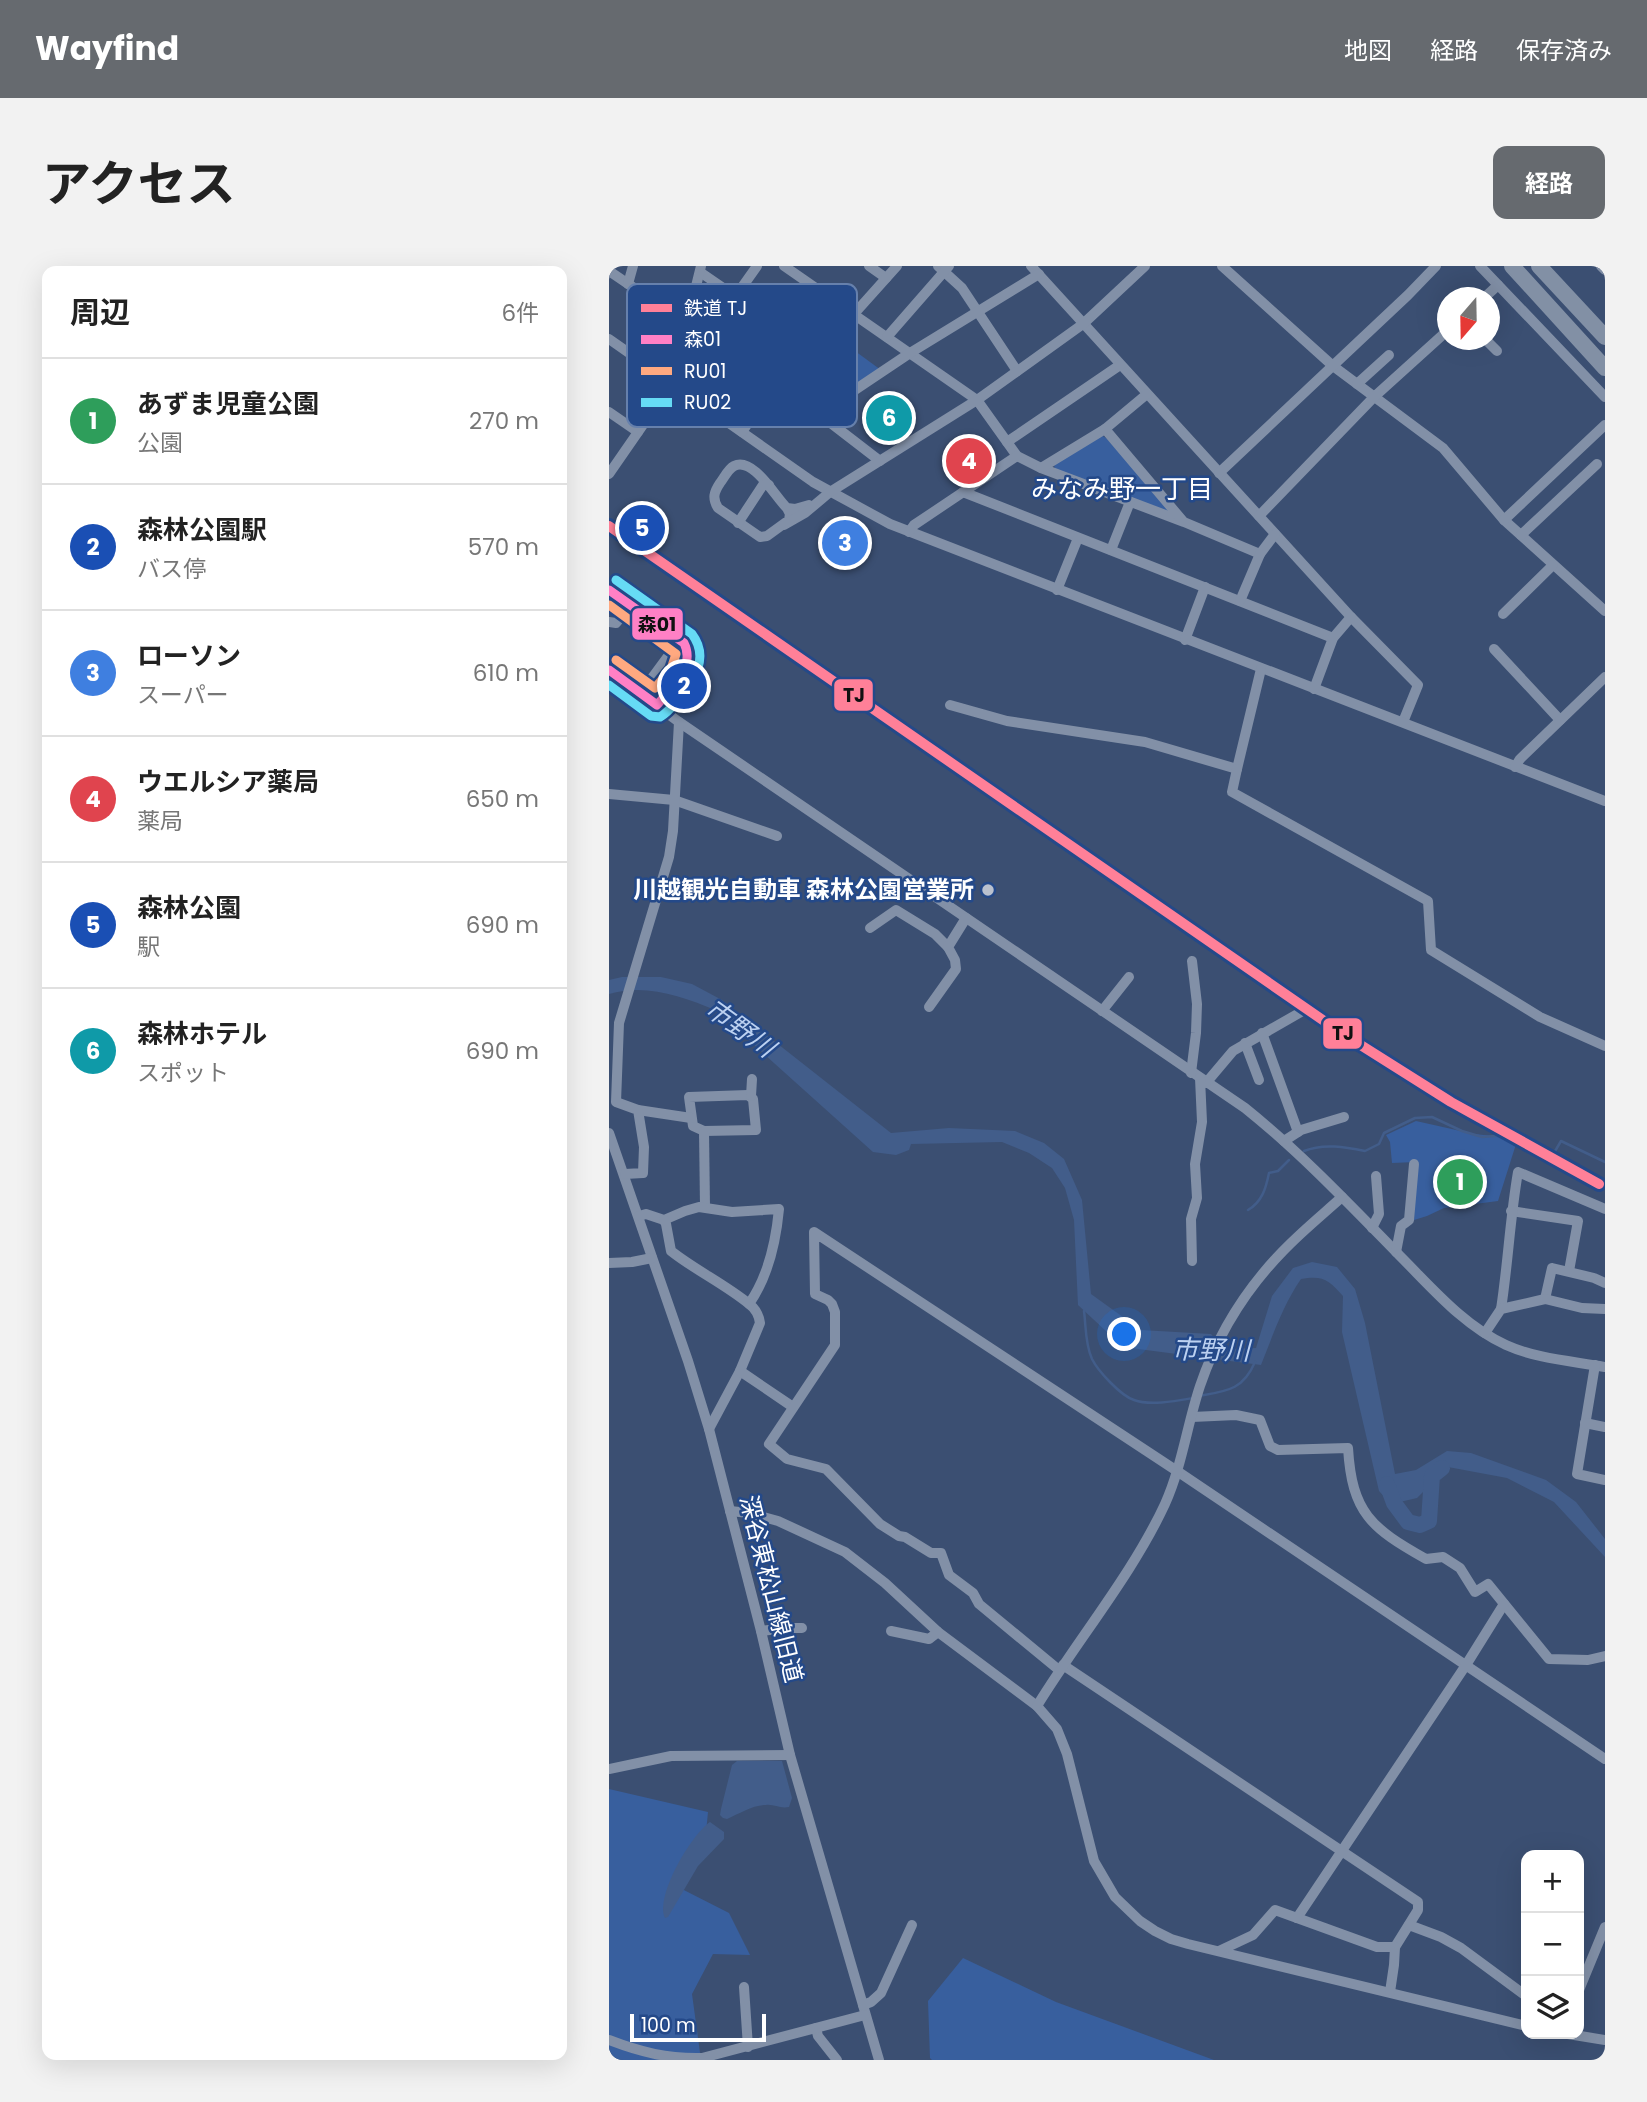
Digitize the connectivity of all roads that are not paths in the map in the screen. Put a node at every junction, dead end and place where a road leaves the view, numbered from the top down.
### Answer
1 (633, 266) edge
2 (757, 266) edge
3 (783, 266) edge
4 (869, 266) edge
5 (897, 266) edge
6 (1145, 266) edge
7 (1223, 266) edge
8 (1436, 266) edge
9 (1480, 266) edge
10 (1512, 266) edge
11 (1539, 266) edge
12 (1601, 266) edge
13 (944, 268) edge
14 (701, 269) edge
15 (1035, 270) edge
16 (1605, 270) edge
17 (609, 271) edge
18 (886, 278) junction
19 (628, 284) joint
20 (719, 284) edge
21 (744, 284) edge
22 (809, 284) edge
23 (1498, 285) joint
24 (857, 311) edge
25 (978, 312) junction
26 (857, 316) edge
27 (1083, 324) junction
28 (887, 337) junction
29 (1605, 337) edge
30 (609, 340) edge
31 (1437, 340) edge
32 (627, 352) edge
33 (910, 353) junction
34 (1389, 355) dead end
35 (1120, 365) junction
36 (1333, 366) junction
37 (1605, 368) edge
38 (1017, 371) junction
39 (1357, 384) junction
40 (857, 389) edge
41 (1147, 394) junction
42 (1374, 397) junction
43 (1605, 397) edge
44 (977, 400) junction
45 (609, 412) edge
46 (627, 424) edge
47 (1605, 425) edge
48 (631, 427) edge
49 (641, 427) edge
50 (735, 427) edge
51 (745, 427) edge
52 (836, 427) edge
53 (1105, 429) junction
54 (638, 432) junction
55 (742, 432) junction
56 (1007, 442) junction
57 (1017, 456) junction
58 (880, 461) junction
59 (1597, 464) dead end
60 (1041, 468) junction
61 (1219, 473) junction
62 (609, 474) edge
63 (769, 485) junction
64 (829, 492) junction
65 (963, 492) junction
66 (816, 502) junction
67 (1130, 502) junction
68 (787, 508) junction
69 (1259, 516) junction
70 (1504, 520) junction
71 (1184, 522) junction
72 (738, 523) junction
73 (784, 525) junction
74 (909, 532) junction
75 (1275, 534) junction
76 (1521, 536) junction
77 (1078, 538) junction
78 (1111, 550) junction
79 (1260, 554) junction
80 (1553, 565) junction
81 (1205, 587) junction
82 (609, 590) edge
83 (1057, 590) junction
84 (1240, 601) junction
85 (628, 607) junction
86 (1605, 611) edge
87 (1503, 614) dead end
88 (1352, 617) junction
89 (609, 622) edge
90 (1333, 638) junction
91 (1185, 640) junction
92 (1494, 649) dead end
93 (1261, 669) junction
94 (609, 670) edge
95 (1605, 677) edge
96 (1314, 689) junction
97 (641, 693) junction
98 (950, 705) dead end
99 (1560, 720) junction
100 (679, 722) junction
101 (1402, 722) junction
102 (1515, 767) junction
103 (1237, 769) junction
104 (609, 794) edge
105 (674, 800) junction
106 (1605, 801) edge
107 (777, 836) dead end
108 (966, 918) junction
109 (870, 928) dead end
110 (948, 947) junction
111 (1192, 961) dead end
112 (1129, 977) dead end
113 (929, 1007) dead end
114 (1102, 1012) junction
115 (1301, 1012) dead end
116 (1262, 1033) junction
117 (1245, 1044) junction
118 (1605, 1046) edge
119 (1199, 1078) junction
120 (752, 1079) dead end
121 (1259, 1080) dead end
122 (751, 1096) junction
123 (613, 1102) edge
124 (638, 1110) junction
125 (1343, 1117) dead end
126 (691, 1118) junction
127 (704, 1131) junction
128 (1298, 1132) junction
129 (609, 1133) edge
130 (1284, 1141) junction
131 (1414, 1164) dead end
132 (625, 1174) junction
133 (1376, 1176) dead end
134 (1342, 1197) junction
135 (705, 1207) junction
136 (1605, 1209) edge
137 (1511, 1211) junction
138 (639, 1216) junction
139 (664, 1220) junction
140 (1372, 1228) junction
141 (671, 1251) junction
142 (1397, 1252) junction
143 (652, 1257) junction
144 (1192, 1261) dead end
145 (609, 1263) edge
146 (1569, 1271) junction
147 (1605, 1283) edge
148 (1545, 1299) junction
149 (749, 1304) junction
150 (1501, 1310) junction
151 (1605, 1310) edge
152 (1485, 1333) junction
153 (1600, 1366) edge
154 (740, 1371) junction
155 (793, 1407) junction
156 (1192, 1417) junction
157 (1585, 1423) junction
158 (1605, 1427) edge
159 (709, 1429) junction
160 (1177, 1471) junction
161 (1605, 1480) edge
162 (730, 1511) junction
163 (1504, 1604) junction
164 (801, 1628) dead end
165 (761, 1631) junction
166 (891, 1631) dead end
167 (939, 1632) junction
168 (1605, 1656) edge
169 (1466, 1665) junction
170 (1061, 1667) junction
171 (1037, 1706) junction
172 (790, 1755) junction
173 (1605, 1759) edge
174 (609, 1769) edge
175 (1341, 1851) junction
176 (1297, 1918) junction
177 (912, 1925) dead end
178 (1409, 1925) junction
179 (1605, 1927) edge
180 (1395, 1947) junction
181 (1219, 1951) junction
182 (1584, 1978) edge
183 (744, 1987) dead end
184 (1521, 1992) edge
185 (1389, 1993) junction
186 (864, 2010) junction
187 (1521, 2025) edge
188 (816, 2028) junction
189 (1584, 2037) edge
190 (609, 2040) edge
191 (1605, 2040) edge
192 (748, 2047) junction
193 (717, 2057) edge
194 (658, 2058) edge
195 (837, 2060) edge
196 (879, 2060) edge

1 - 19 street
2 - 21 street
3 - 22 street
4 - 18 street
5 - 18 street
6 - 27 street
7 - 36 street
8 - 36 street
9 - 23 street
10 - 37 highway
11 - 29 highway
12 - 16 street
13 - 25 street
13 - 28 street
14 - 20 street
15 - 25 street
15 - 27 street
17 - 19 street
18 - 24 street
23 - 43 street
25 - 33 street
25 - 38 street
26 - 28 street
27 - 35 street
27 - 38 street
28 - 33 street
30 - 32 street
31 - 42 street
33 - 40 street
33 - 44 street
34 - 39 street
35 - 41 street
35 - 56 street
36 - 39 street
36 - 61 street
38 - 44 street
39 - 42 street
41 - 53 street
41 - 61 street
42 - 69 street
42 - 70 street
44 - 56 street
44 - 58 street
45 - 46 street
47 - 70 street
48 - 54 street
49 - 54 street
50 - 55 street
51 - 55 street
52 - 58 street
53 - 60 street
53 - 71 street
54 - 62 street
55 - 64 street
56 - 57 street
57 - 60 street
57 - 65 street
58 - 64 street
59 - 76 street
60 - 67 street
61 - 69 street
63 - 68 street
63 - 72 street
63 - 72 street
64 - 66 street
64 - 74 street
65 - 74 street
65 - 77 street
66 - 68 street
66 - 73 street
67 - 71 street
67 - 78 street
68 - 73 street
69 - 75 street
70 - 76 street
71 - 79 street
72 - 73 street
74 - 83 street
75 - 79 street
75 - 88 street
76 - 80 street
77 - 78 street
77 - 83 street
78 - 81 street
79 - 84 street
80 - 86 street
80 - 87 street
81 - 84 street
81 - 91 street
82 - 85 street
83 - 91 street
84 - 90 street
85 - 89 street
85 - 97 street
88 - 90 street
88 - 101 street
90 - 96 street
91 - 93 street
92 - 99 street
93 - 96 street
93 - 103 street
94 - 97 street
95 - 99 street
96 - 101 street
97 - 100 street
98 - 103 street
99 - 102 street
100 - 105 street
100 - 108 street
101 - 102 street
102 - 106 street
103 - 118 street
104 - 105 street
105 - 107 street
105 - 123 street
108 - 110 street
108 - 114 street
109 - 110 street
110 - 113 street
111 - 119 street
112 - 114 street
114 - 119 street
115 - 116 street
116 - 117 street
116 - 128 street
117 - 119 street
117 - 121 street
119 - 130 street
119 - 144 street
120 - 122 street
122 - 126 street
122 - 127 street
123 - 124 street
124 - 126 street
124 - 132 street
125 - 128 street
126 - 127 street
127 - 135 street
128 - 130 street
129 - 132 street, 深谷東松山線旧道
130 - 134 street
131 - 142 street
132 - 138 street, 深谷東松山線旧道
133 - 140 street
134 - 140 street
134 - 156 street
135 - 139 street
135 - 149 street
136 - 137 street
137 - 146 street
137 - 150 street
138 - 139 street
138 - 143 street, 深谷東松山線旧道
139 - 141 street
140 - 142 street
141 - 143 street
141 - 149 street
142 - 152 street
143 - 145 street
143 - 159 street, 深谷東松山線旧道
146 - 147 street
146 - 148 street
148 - 150 street
148 - 151 street
149 - 154 street
150 - 152 street
152 - 153 street
153 - 157 street
154 - 155 street
154 - 159 street
155 - 160 street
155 - 170 street
156 - 160 street
156 - 163 street
157 - 158 street
157 - 161 street
159 - 162 street, 深谷東松山線旧道
160 - 169 street
160 - 170 street
162 - 165 street, 深谷東松山線旧道
162 - 167 street
163 - 168 street
163 - 169 street
164 - 165 street
165 - 172 street, 深谷東松山線旧道
166 - 167 street
167 - 171 street
169 - 173 street
169 - 175 street
170 - 171 street
170 - 175 street
171 - 181 street
172 - 174 street
172 - 186 street, 深谷東松山線旧道
175 - 176 street
175 - 178 street
176 - 180 street
176 - 181 street
177 - 186 street
178 - 180 street
178 - 184 street
179 - 182 street
180 - 185 street
181 - 185 street
183 - 192 street
185 - 187 street
186 - 188 street
186 - 196 street, 深谷東松山線旧道
188 - 192 street
188 - 195 street
189 - 191 street
190 - 194 street
192 - 193 street
193 - 194 street

